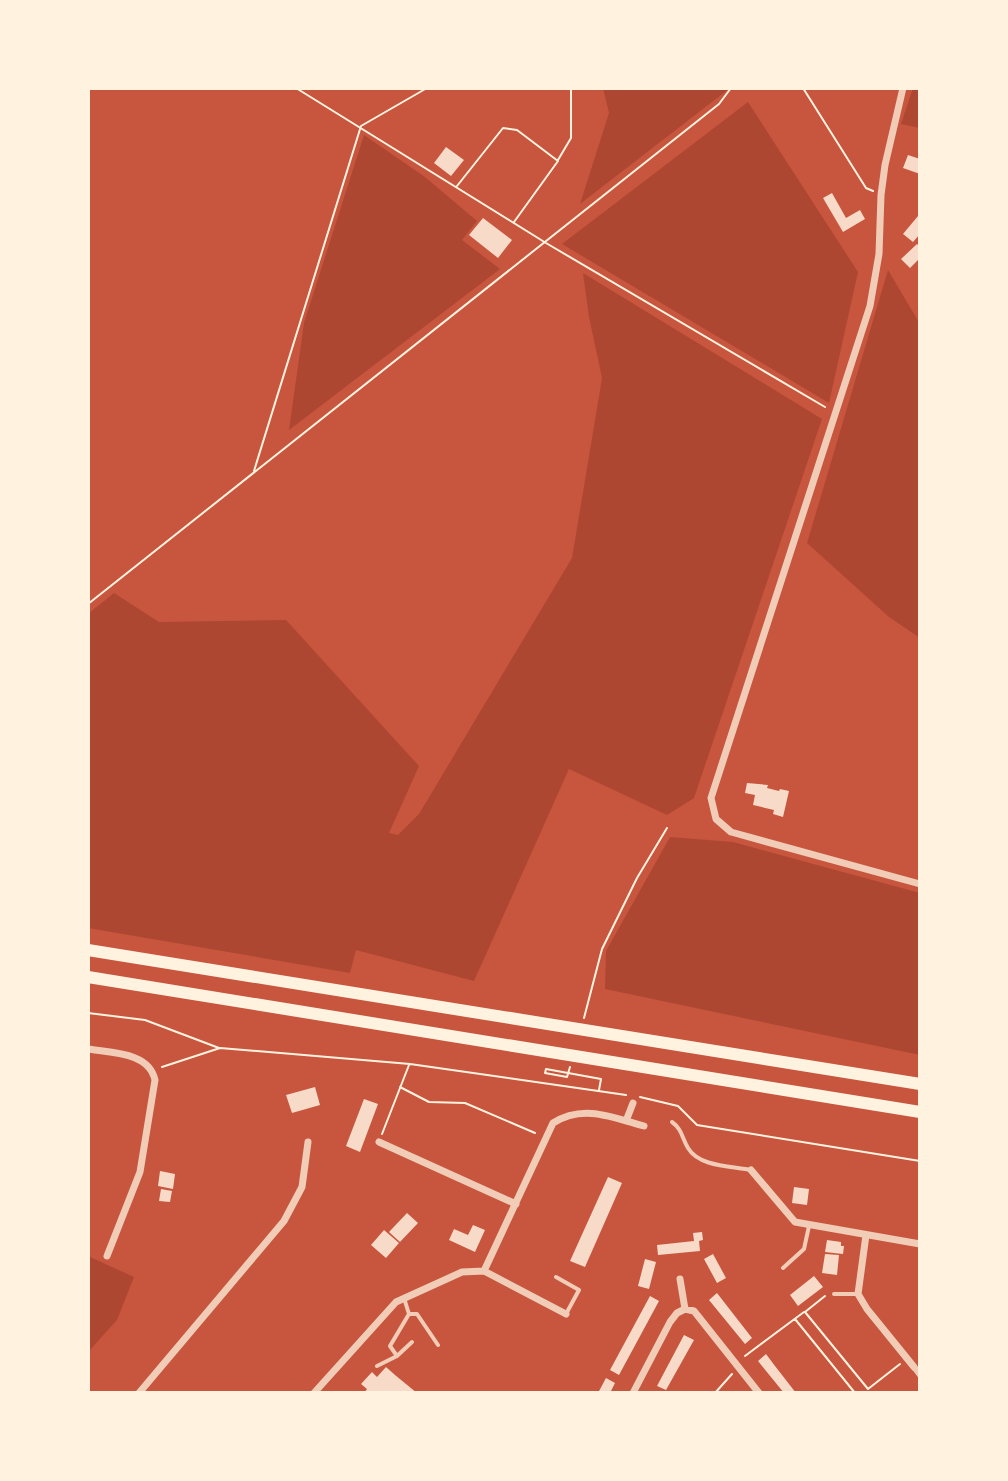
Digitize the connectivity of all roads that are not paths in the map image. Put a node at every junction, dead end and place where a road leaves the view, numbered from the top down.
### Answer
1 (903, 88) edge
2 (920, 884) edge
3 (88, 950) edge
4 (88, 977) edge
5 (88, 1049) edge
6 (920, 1084) edge
7 (633, 1103) dead end
8 (920, 1112) edge
9 (626, 1121) junction
10 (672, 1122) dead end
11 (644, 1126) dead end
12 (308, 1142) dead end
13 (379, 1142) road end
14 (751, 1170) joint
15 (516, 1204) junction
16 (809, 1226) junction
17 (866, 1235) junction
18 (920, 1244) edge
19 (107, 1256) dead end
20 (783, 1268) dead end
21 (484, 1271) junction
22 (556, 1277) dead end
23 (680, 1279) dead end
24 (834, 1294) road end
25 (858, 1294) junction
26 (404, 1298) junction
27 (685, 1309) junction
28 (409, 1314) junction
29 (566, 1314) joint
30 (412, 1342) dead end
31 (438, 1345) dead end
32 (397, 1356) junction
33 (377, 1366) dead end
34 (914, 1367) joint
35 (920, 1375) edge
36 (139, 1393) edge
37 (314, 1393) edge
38 (633, 1393) edge
39 (759, 1393) edge

1 - 2 street
3 - 6 highway
4 - 8 highway
5 - 19 street
7 - 9 street
9 - 11 street
9 - 15 street
10 - 14 lane
12 - 36 street
13 - 15 street
14 - 16 street
15 - 21 street
16 - 17 street
16 - 20 lane
17 - 18 street
17 - 25 street
21 - 26 street
21 - 29 street
22 - 29 lane
23 - 27 street
24 - 25 lane
25 - 34 street
26 - 28 lane
26 - 37 street
27 - 38 street
27 - 39 street
28 - 31 lane
28 - 32 lane
30 - 32 lane
32 - 33 lane
34 - 35 street

